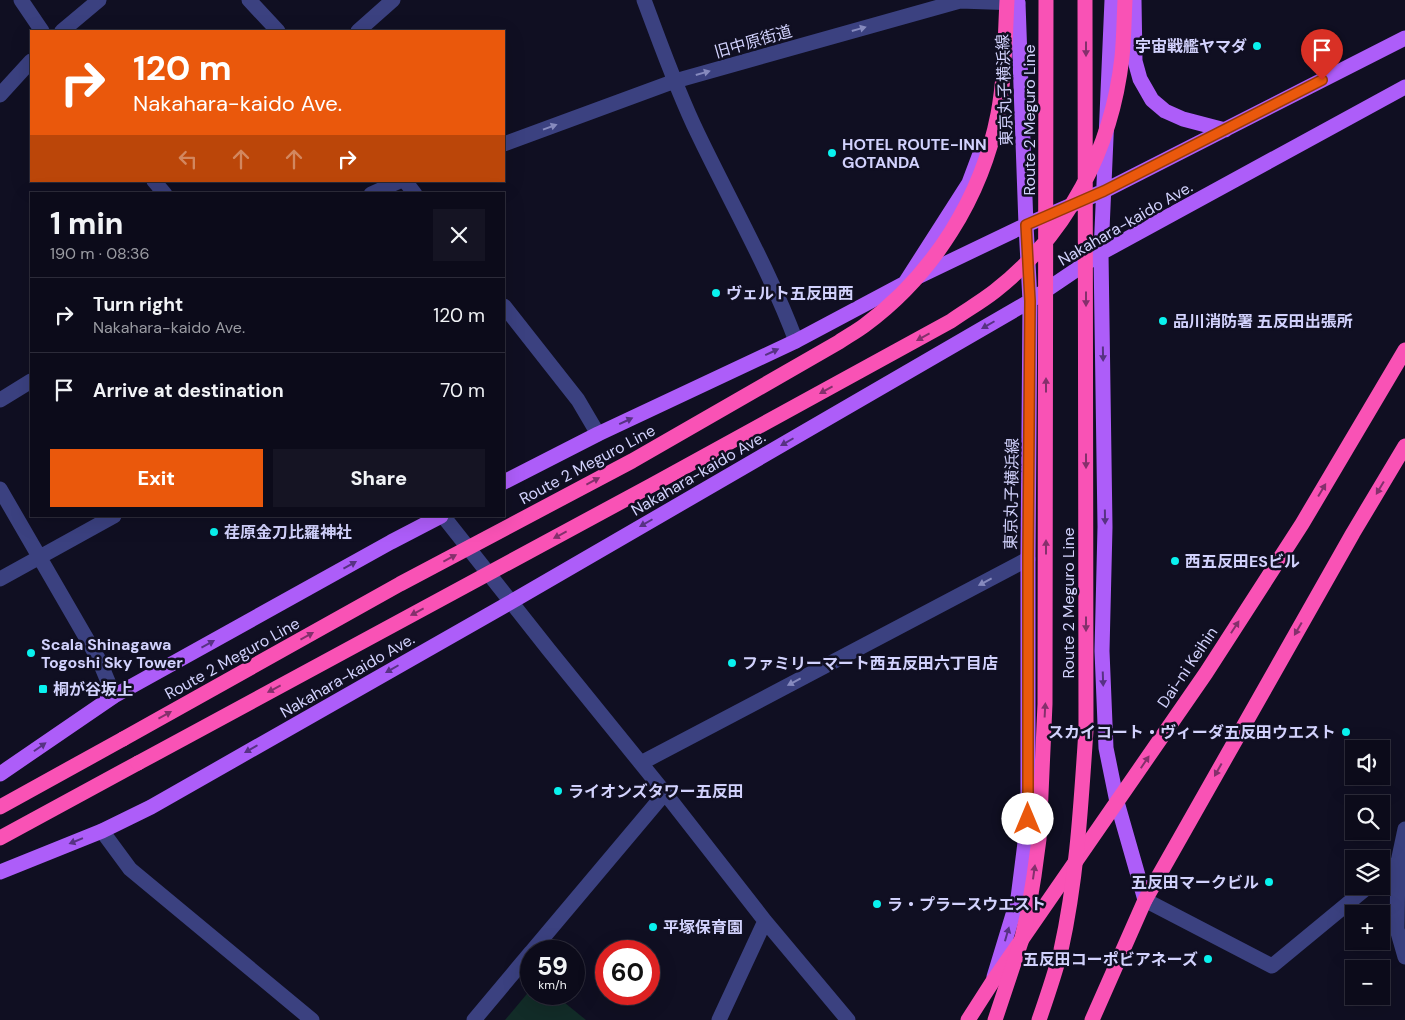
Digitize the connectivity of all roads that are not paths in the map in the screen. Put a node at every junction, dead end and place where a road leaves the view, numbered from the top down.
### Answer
1 (21, 0) edge
2 (100, 0) edge
3 (249, 0) edge
4 (393, 0) edge
5 (644, 0) edge
6 (1046, 0) edge
7 (1086, 0) edge
8 (1112, 0) edge
9 (1133, 0) edge
10 (1014, 1) edge
11 (41, 30) edge
12 (63, 30) edge
13 (277, 30) edge
14 (359, 30) edge
15 (1405, 38) edge
16 (30, 62) edge
17 (675, 81) junction
18 (1405, 87) edge
19 (0, 95) edge
20 (1225, 130) junction
21 (505, 144) edge
22 (155, 182) edge
23 (398, 182) edge
24 (406, 182) edge
25 (1104, 191) junction
26 (164, 192) edge
27 (375, 192) edge
28 (413, 192) edge
29 (1026, 225) junction
30 (1102, 253) junction
31 (905, 284) junction
32 (1030, 301) junction
33 (505, 307) edge
34 (796, 341) junction
35 (1405, 350) edge
36 (30, 382) edge
37 (0, 400) edge
38 (598, 434) junction
39 (1405, 446) edge
40 (505, 481) edge
41 (0, 489) edge
42 (112, 517) edge
43 (440, 517) edge
44 (443, 517) edge
45 (39, 558) junction
46 (1028, 559) junction
47 (0, 579) edge
48 (511, 602) junction
49 (114, 696) junction
50 (641, 762) junction
51 (0, 774) edge
52 (665, 793) junction
53 (1117, 802) junction
54 (0, 807) edge
55 (1405, 829) edge
56 (102, 831) junction
57 (0, 838) edge
58 (1398, 862) junction
59 (1390, 869) edge
60 (0, 872) edge
61 (1358, 895) edge
62 (1145, 900) junction
63 (765, 921) junction
64 (542, 940) edge
65 (1405, 957) edge
66 (520, 966) edge
67 (993, 981) junction
68 (312, 1020) edge
69 (474, 1020) edge
70 (719, 1020) edge
71 (848, 1020) edge
72 (968, 1020) edge
73 (994, 1020) edge
74 (1039, 1020) edge
75 (1092, 1020) edge

1 - 11 street
2 - 12 street
3 - 13 street
4 - 14 street
5 - 17 street
73 -> 6 highway, Route 2 Meguro Line, bridge
7 -> 74 highway, Route 2 Meguro Line, bridge
8 - 25 main road
9 - 20 main road
9 -> 57 highway, bridge
17 -> 10 street, 旧中原街道
10 - 29 main road, 東京丸子横浜線
10 - 31 main road, 東京丸子横浜線
54 -> 10 highway, Route 2 Meguro Line, bridge
15 - 20 main road
16 - 19 street
21 -> 17 street, 旧中原街道
17 - 34 street
18 - 30 main road, Nakahara-kaido Ave.
20 - 25 main road
22 - 26 street
23 - 27 street
24 - 28 street
25 - 29 main road
25 - 30 main road
29 - 31 main road
29 - 32 main road, 東京丸子横浜線
30 - 32 main road, Nakahara-kaido Ave.
30 -> 53 main road
31 - 34 main road
32 - 46 main road, 東京丸子横浜線
32 -> 48 main road, Nakahara-kaido Ave.
33 - 38 street
38 -> 34 main road
53 -> 35 highway, Dai-ni Keihin
36 - 37 street
38 - 40 main road
39 -> 62 highway
41 - 45 street
42 - 45 street
49 -> 43 main road
44 - 48 street
45 - 47 street
45 - 49 street
46 -> 50 street
67 -> 46 main road, 東京丸子横浜線
48 - 50 street
48 -> 56 main road, Nakahara-kaido Ave.
51 -> 49 main road
50 - 52 street
52 - 63 street
52 - 64 street
53 - 62 main road
53 - 67 highway, Dai-ni Keihin
55 - 58 street
56 -> 60 main road, Nakahara-kaido Ave.
56 - 68 street
58 - 59 street
58 - 65 street
61 - 62 street
62 - 75 highway
63 - 70 street
63 - 71 street
66 - 69 street
67 - 72 highway, Dai-ni Keihin

